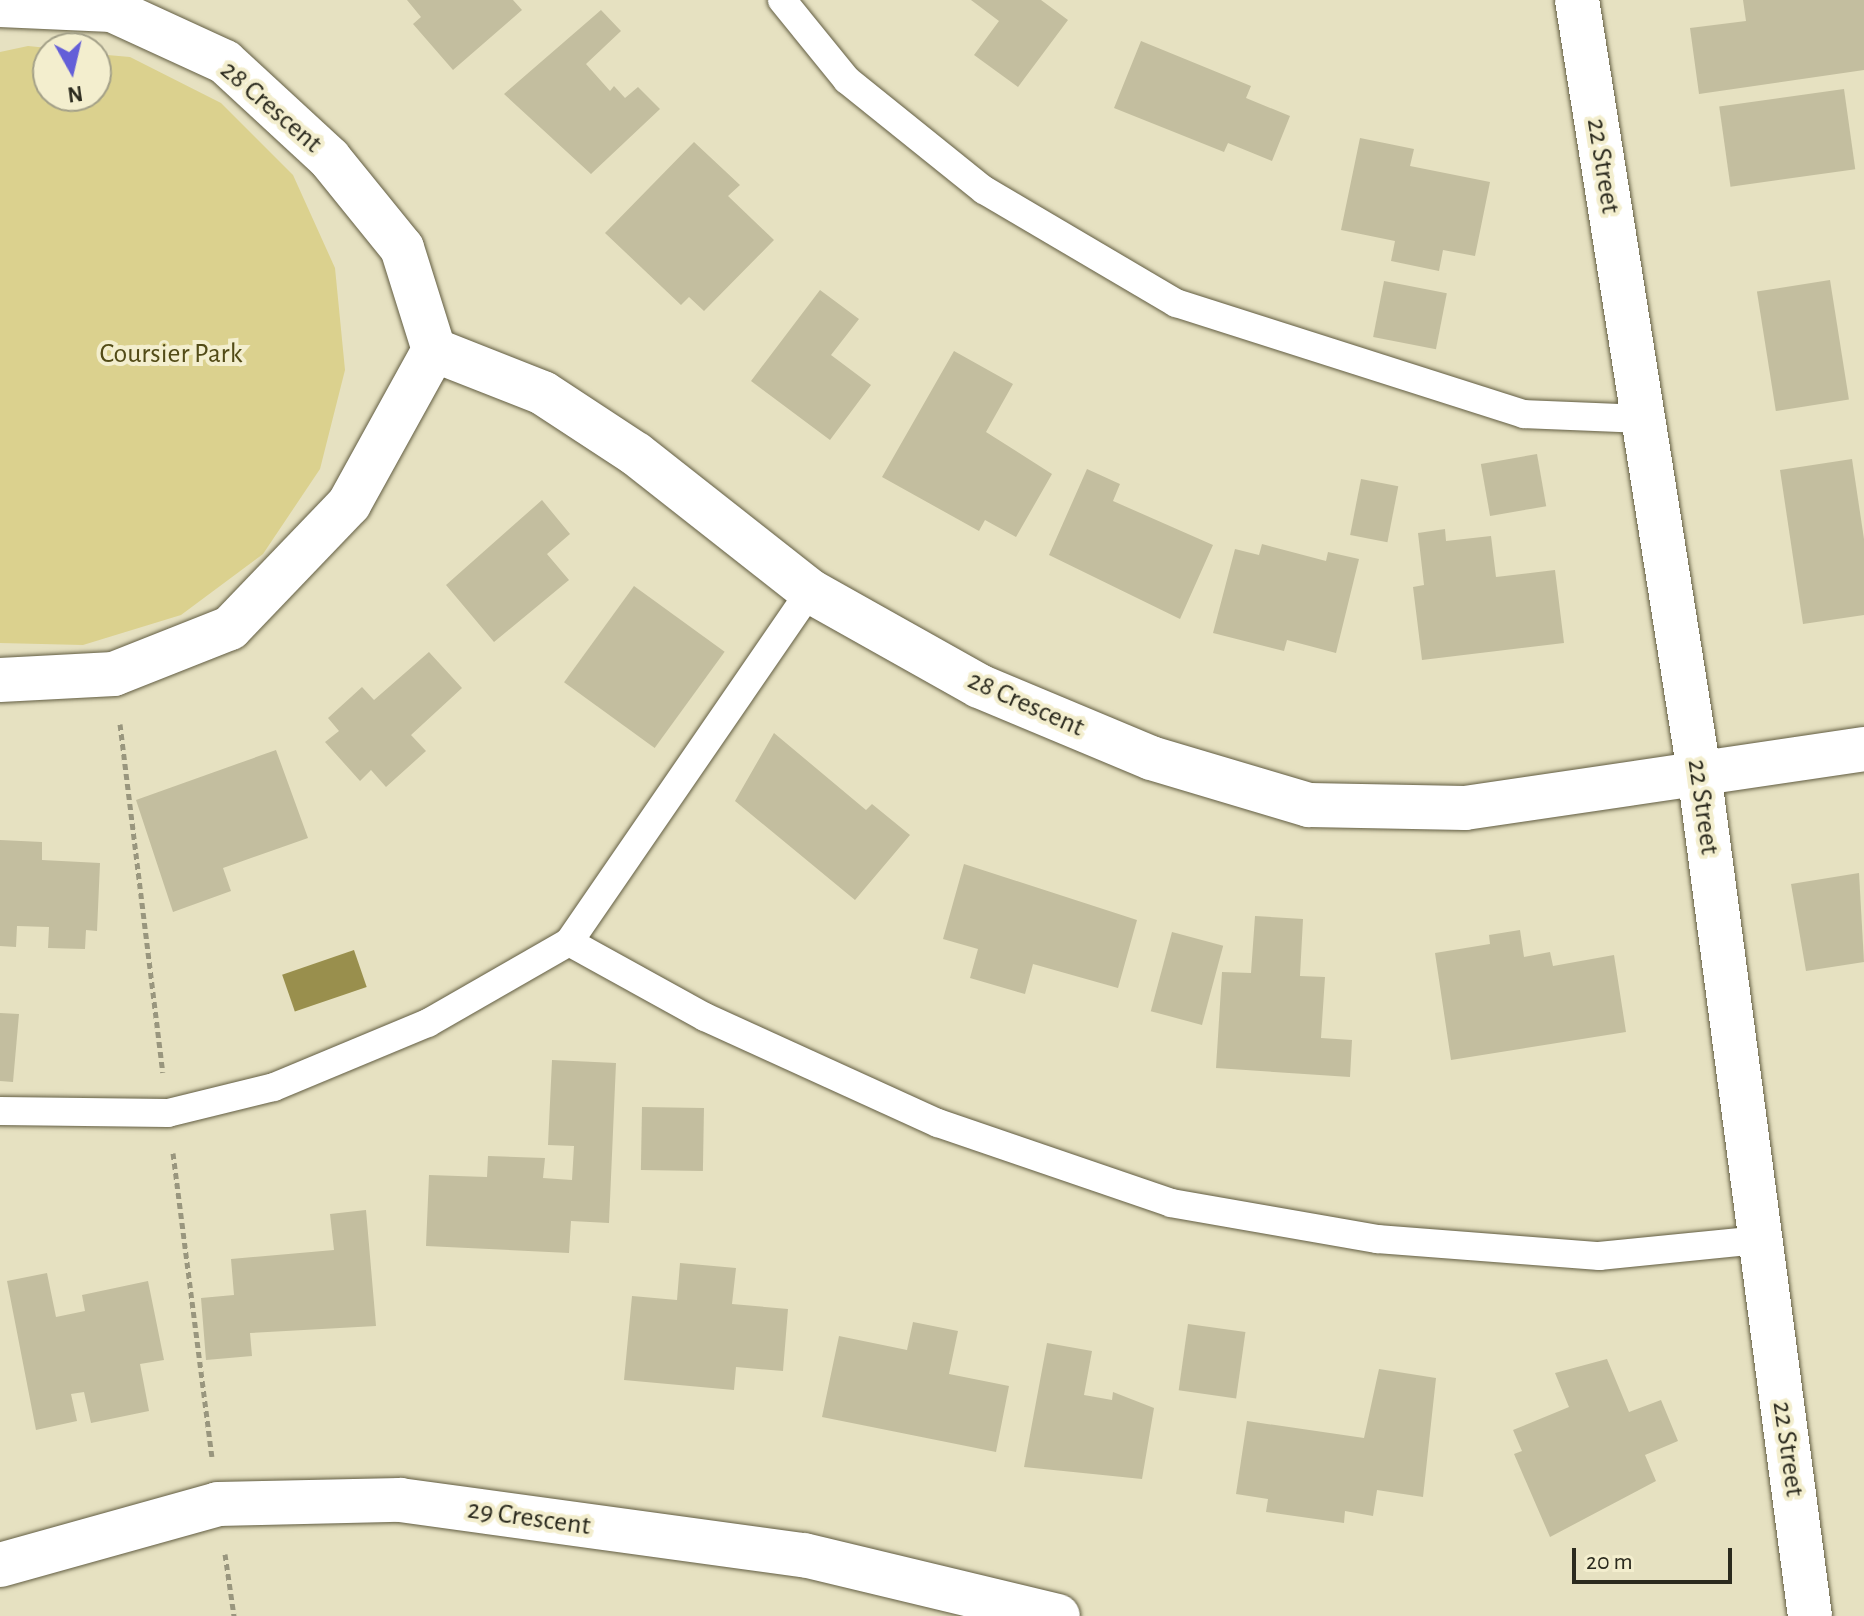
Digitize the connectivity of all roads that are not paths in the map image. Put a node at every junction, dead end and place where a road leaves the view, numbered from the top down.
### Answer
1 (782, 0) edge
2 (1577, 0) edge
3 (0, 5) edge
4 (434, 350) junction
5 (1642, 419) junction
6 (810, 591) junction
7 (0, 680) edge
8 (1864, 749) edge
9 (1699, 772) junction
10 (569, 942) junction
11 (0, 1111) edge
12 (1760, 1240) junction
13 (0, 1565) edge
14 (1058, 1616) edge
15 (1810, 1616) edge

1 - 5 lane
2 - 5 street, 22 Street
3 - 4 street, 28 Crescent
4 - 6 street, 28 Crescent
4 - 7 street
5 - 9 street, 22 Street
6 - 9 street, 28 Crescent
6 - 10 lane
8 - 9 street, 28 Crescent
9 - 12 street, 22 Street
10 - 11 lane
10 - 12 lane
12 - 15 street, 22 Street
13 - 14 street, 29 Crescent

